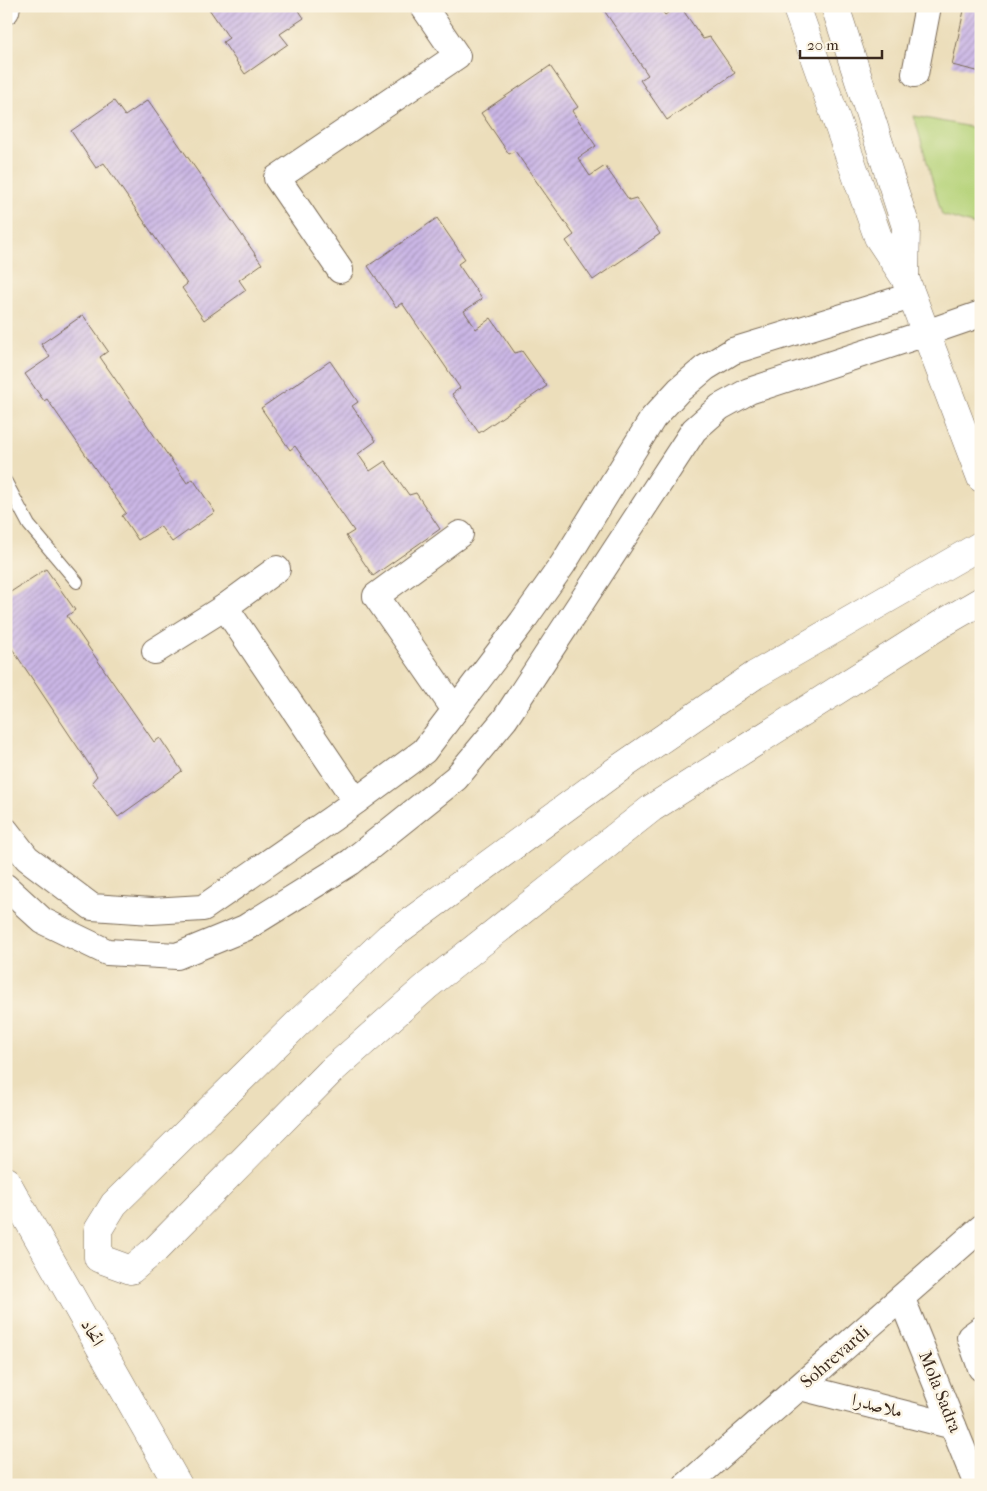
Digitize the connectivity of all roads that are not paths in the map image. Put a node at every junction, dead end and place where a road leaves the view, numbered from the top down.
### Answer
1 (7, 6) edge
2 (423, 6) edge
3 (796, 6) edge
4 (836, 6) edge
5 (928, 6) edge
6 (6, 12) edge
7 (915, 74) dead end
8 (340, 270) dead end
9 (908, 287) junction
10 (981, 314) edge
11 (926, 333) junction
12 (981, 478) edge
13 (6, 482) edge
14 (460, 534) dead end
15 (981, 545) edge
16 (277, 569) dead end
17 (77, 582) dead end
18 (981, 601) edge
19 (225, 607) junction
20 (155, 651) dead end
21 (455, 710) junction
22 (356, 801) junction
23 (6, 830) edge
24 (6, 888) edge
25 (6, 1181) edge
26 (981, 1228) edge
27 (902, 1299) junction
28 (981, 1330) edge
29 (981, 1368) edge
30 (800, 1387) junction
31 (953, 1426) junction
32 (178, 1485) edge
33 (687, 1485) edge
34 (977, 1485) edge

1 - 6 street
2 - 8 street
3 - 9 main road
4 - 9 main road
5 - 7 street
9 - 11 main road
9 - 21 street
10 - 11 street
11 - 12 main road
11 - 24 street
13 - 17 lane
14 - 21 street
15 - 18 main road
16 - 19 street
19 - 20 street
19 - 22 street
21 - 22 street
22 - 23 street
25 - 32 main road, اتحاد
26 - 27 street, Sohrevardi
27 - 30 street, Sohrevardi
27 - 31 street, Mola Sadra
28 - 29 street
30 - 31 street, ملاصدرا
30 - 33 street, Sohrevardi
31 - 34 street, Mola Sadra

